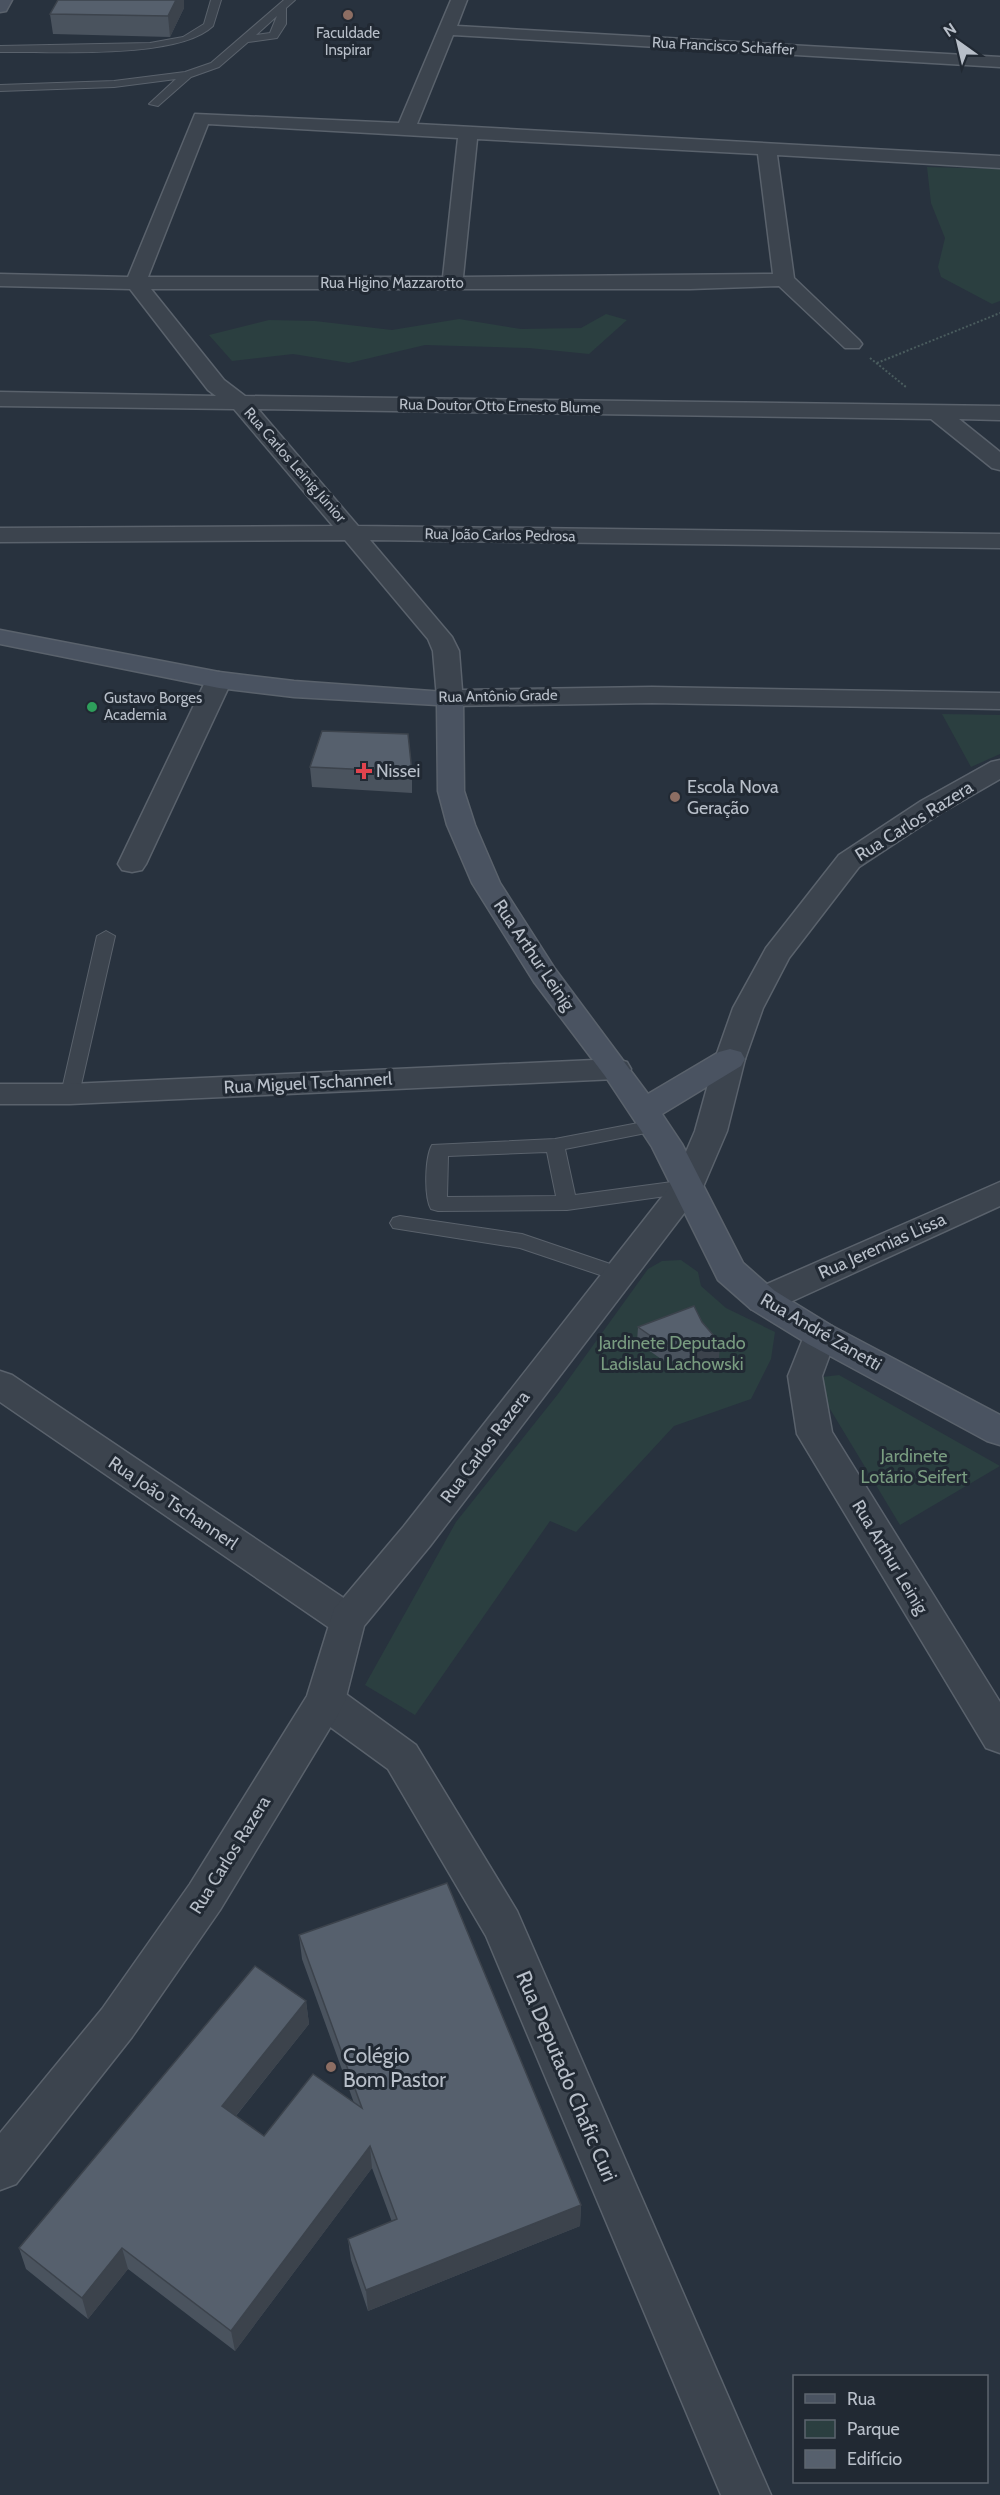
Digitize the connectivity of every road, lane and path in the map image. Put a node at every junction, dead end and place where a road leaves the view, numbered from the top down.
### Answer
1 (4, 0) edge
2 (216, 0) edge
3 (290, 0) edge
4 (459, 0) edge
5 (0, 7) edge
6 (282, 9) junction
7 (445, 30) junction
8 (245, 39) junction
9 (0, 49) edge
10 (1000, 62) edge
11 (187, 75) junction
12 (0, 88) edge
13 (154, 104) dead end
14 (406, 128) junction
15 (468, 134) junction
16 (767, 151) junction
17 (1000, 162) edge
18 (0, 280) edge
19 (784, 280) junction
20 (136, 283) junction
21 (452, 283) junction
22 (1000, 313) edge
23 (852, 345) joint
24 (877, 363) junction
25 (0, 399) edge
26 (242, 404) junction
27 (938, 413) junction
28 (1000, 413) edge
29 (1000, 463) edge
30 (353, 533) junction
31 (0, 535) edge
32 (1000, 541) edge
33 (0, 638) edge
34 (446, 651) junction
35 (219, 680) junction
36 (516, 696) junction
37 (450, 698) junction
38 (1000, 701) edge
39 (1000, 768) edge
40 (132, 864) dead end
41 (106, 936) dead end
42 (730, 1059) junction
43 (616, 1069) junction
44 (0, 1094) edge
45 (70, 1094) junction
46 (648, 1119) junction
47 (555, 1145) junction
48 (687, 1187) junction
49 (1000, 1193) edge
50 (567, 1203) junction
51 (400, 1223) dead end
52 (618, 1274) junction
53 (763, 1300) junction
54 (820, 1335) junction
55 (4, 1392) edge
56 (1000, 1431) edge
57 (347, 1620) junction
58 (325, 1701) junction
59 (1000, 1736) edge
60 (0, 2168) edge
61 (746, 2495) edge

1 - 5 main road
2 - 9 lane
3 - 6 lane
4 - 7 street
6 - 8 lane
6 - 8 lane
7 - 10 street, Rua Francisco Schaffer
7 - 14 street
8 - 11 lane
11 - 12 lane
11 - 13 lane
14 - 15 street
14 - 20 street
15 - 16 street
15 - 21 street
16 - 17 street
16 - 19 street
18 - 20 street, Rua Higino Mazzarotto
19 - 21 street, Rua Higino Mazzarotto
19 - 23 street
20 - 21 street, Rua Higino Mazzarotto
20 - 26 street, Rua Carlos Leinig Júnior
22 - 24 path
23 - 24 path
24 - 27 path
25 - 26 street, Rua Doutor Otto Ernesto Blume
26 - 27 street, Rua Doutor Otto Ernesto Blume
26 - 30 street, Rua Carlos Leinig Júnior
27 - 28 street, Rua Doutor Otto Ernesto Blume
27 - 29 street
30 - 31 street, Rua João Carlos Pedrosa
30 - 32 street, Rua João Carlos Pedrosa
30 - 34 street, Rua Carlos Leinig Júnior
33 - 35 main road, Rua Antônio Grade
34 - 36 street, Rua Carlos Leinig Júnior
34 - 37 street, Rua Carlos Leinig Júnior
35 - 37 main road, Rua Antônio Grade
35 - 40 street
36 - 37 street, Rua Antônio Grade
36 - 38 street, Rua Antônio Grade
37 - 43 main road, Rua Arthur Leinig
39 - 42 street, Rua Carlos Razera
41 - 45 lane
42 - 46 main road
42 - 48 street, Rua Carlos Razera
43 - 45 street, Rua Miguel Tschannerl
43 - 46 main road, Rua Arthur Leinig
44 - 45 street, Rua Miguel Tschannerl
46 - 47 lane
46 - 48 main road, Rua Arthur Leinig
47 - 50 lane
47 - 50 lane
48 - 50 lane
48 - 52 street, Rua Carlos Razera
48 - 53 main road, Rua André Zanetti
49 - 53 street, Rua Jeremias Lissa
51 - 52 lane
52 - 57 street, Rua Carlos Razera
53 - 54 main road, Rua André Zanetti
54 - 56 main road, Rua André Zanetti
54 - 59 street, Rua Arthur Leinig
55 - 57 street, Rua João Tschannerl
57 - 58 street, Rua Carlos Razera
58 - 60 street, Rua Carlos Razera
58 - 61 street, Rua Deputado Chafic Curi

